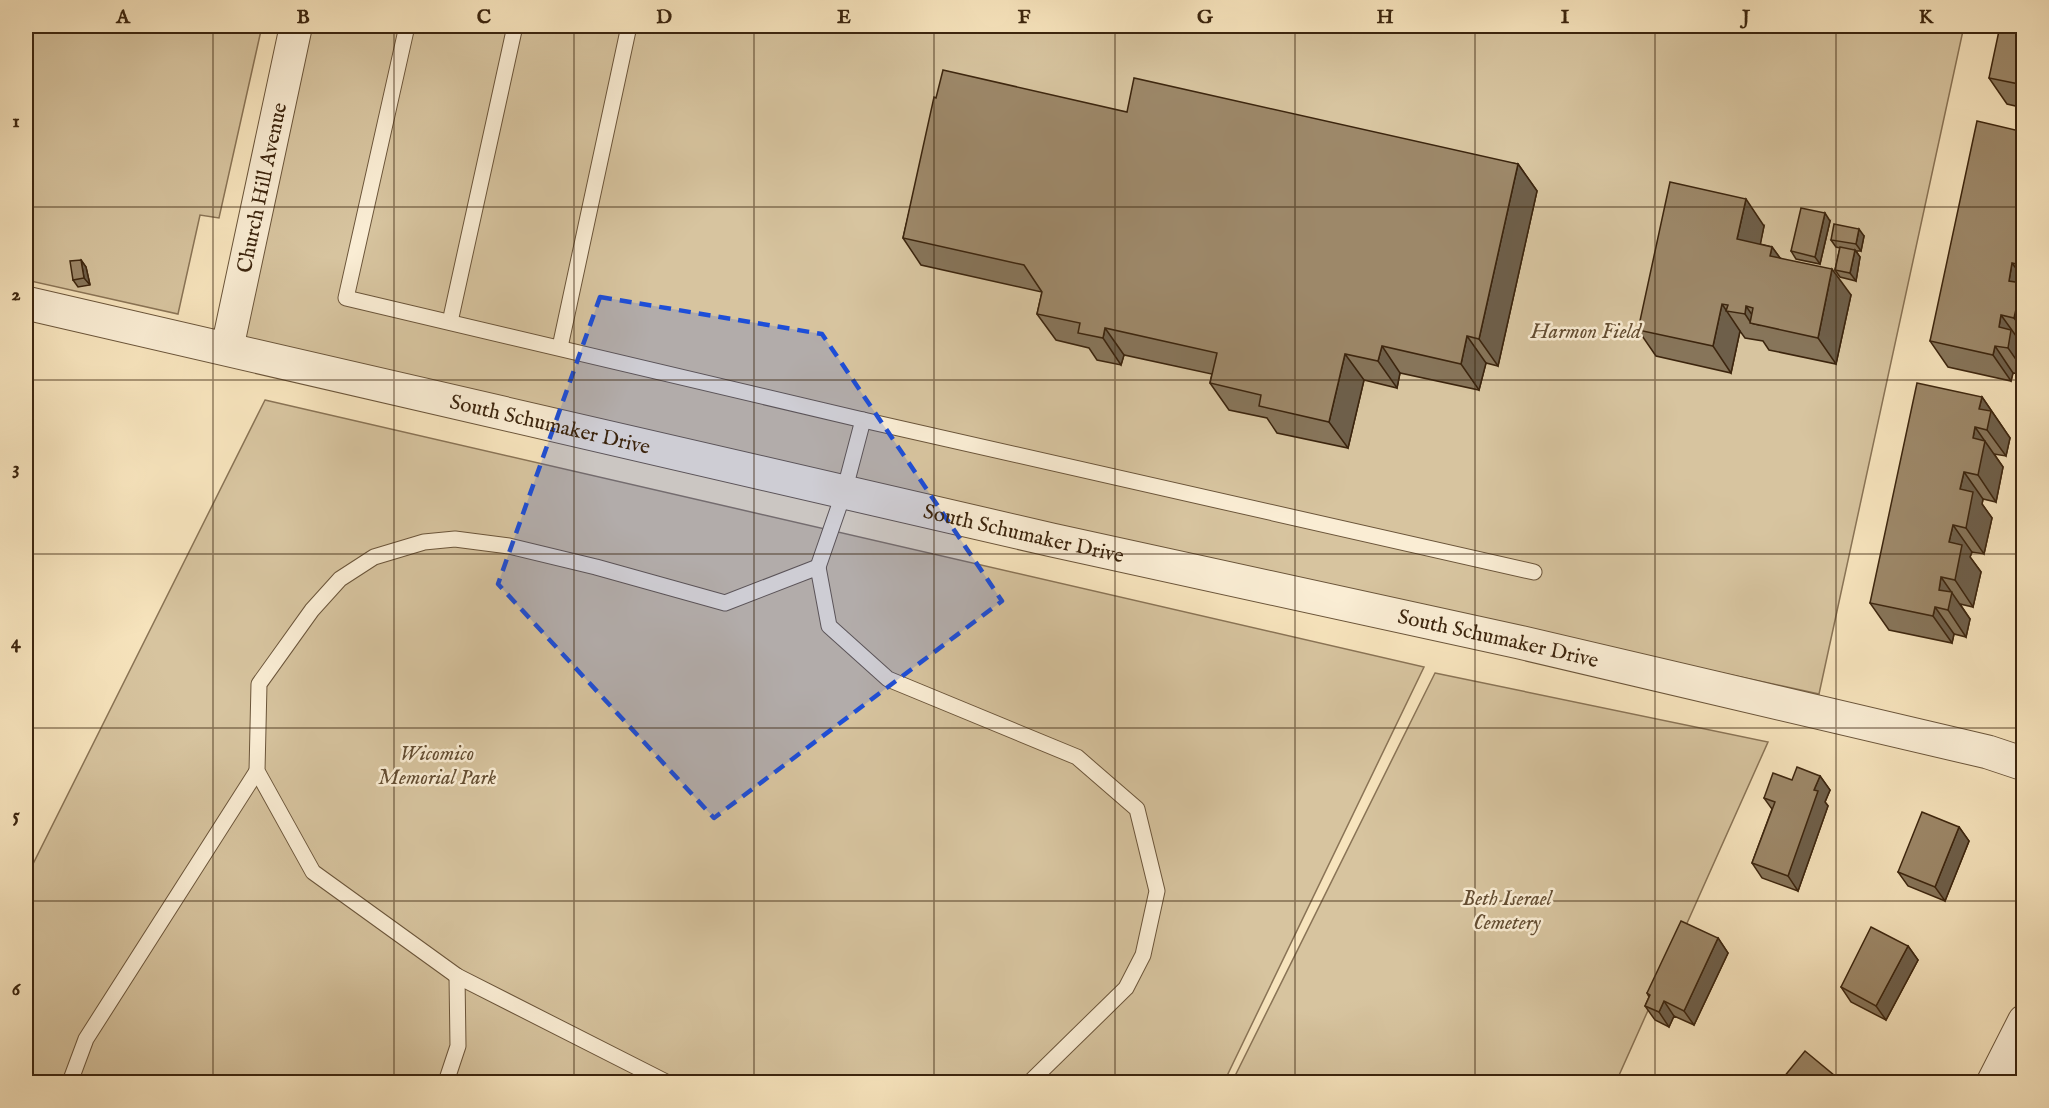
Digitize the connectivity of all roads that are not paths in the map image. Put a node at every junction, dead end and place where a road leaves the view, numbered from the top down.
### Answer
1 (296, 26) edge
2 (407, 26) edge
3 (514, 26) edge
4 (629, 26) edge
5 (26, 303) edge
6 (450, 322) junction
7 (560, 347) junction
8 (226, 349) junction
9 (863, 420) junction
10 (844, 492) junction
11 (818, 567) junction
12 (1534, 572) dead end
13 (2024, 764) edge
14 (257, 771) junction
15 (457, 976) junction
16 (2024, 1022) edge
17 (70, 1083) edge
18 (446, 1083) edge
19 (666, 1083) edge
20 (1030, 1083) edge
21 (1993, 1083) edge

1 - 8 street, Church Hill Avenue
2 - 6 lane
3 - 6 lane
4 - 7 lane
5 - 8 street, South Schumaker Drive
6 - 7 lane
7 - 9 lane
8 - 10 street, South Schumaker Drive
9 - 10 lane
9 - 12 lane
10 - 11 lane
10 - 13 street, South Schumaker Drive
11 - 14 lane
11 - 20 lane
14 - 15 lane
14 - 17 lane
15 - 18 lane
15 - 19 lane
16 - 21 street

